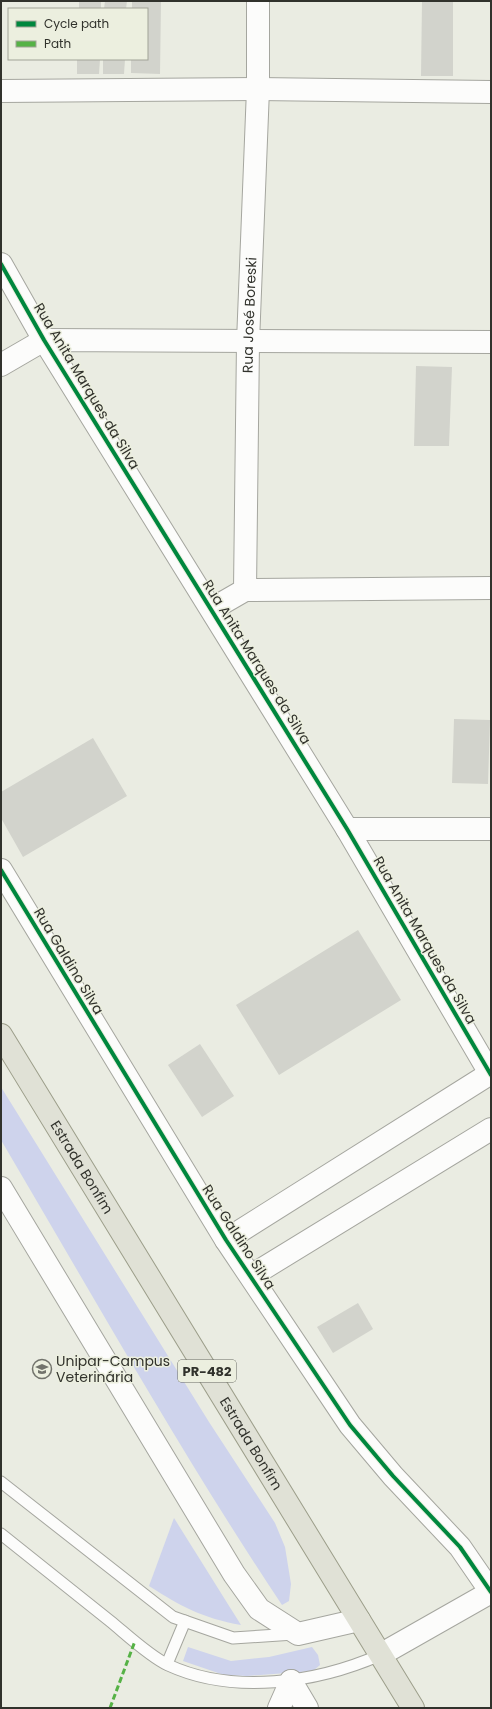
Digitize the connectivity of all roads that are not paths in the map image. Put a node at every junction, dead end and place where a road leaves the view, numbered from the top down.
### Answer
1 (258, 1) edge
2 (258, 88) junction
3 (1, 91) edge
4 (491, 92) edge
5 (1, 264) edge
6 (44, 340) junction
7 (248, 342) junction
8 (491, 342) edge
9 (1, 365) edge
10 (491, 588) edge
11 (246, 590) junction
12 (212, 609) junction
13 (347, 829) junction
14 (491, 829) edge
15 (1, 870) edge
16 (1, 1035) edge
17 (491, 1073) edge
18 (491, 1129) edge
19 (1, 1188) edge
20 (226, 1240) junction
21 (251, 1276) junction
22 (1, 1482) edge
23 (1, 1534) edge
24 (491, 1592) edge
25 (359, 1620) junction
26 (185, 1621) junction
27 (298, 1634) junction
28 (380, 1655) junction
29 (168, 1664) junction
30 (290, 1680) junction
31 (279, 1708) edge
32 (308, 1708) edge
33 (413, 1708) edge

1 - 2 street, Rua José Boreski
2 - 3 street
2 - 4 street
2 - 7 street, Rua José Boreski
5 - 6 street, Rua Anita Marques da Silva
6 - 7 street
6 - 9 street
6 - 12 street, Rua Anita Marques da Silva
7 - 8 street
7 - 11 street, Rua José Boreski
10 - 11 street
11 - 12 street
12 - 13 street, Rua Anita Marques da Silva
13 - 14 street
13 - 17 street, Rua Anita Marques da Silva
15 - 20 street, Rua Galdino Silva
16 - 25 main road, Estrada Bonfim / PR-482
17 - 20 street
18 - 21 street
19 - 27 street
20 - 21 street, Rua Galdino Silva
21 - 24 street, Rua Galdino Silva
22 - 26 lane
23 - 29 lane
24 - 28 street
25 - 27 street
25 - 28 main road, Estrada Bonfim / PR-482
26 - 27 lane
26 - 29 lane
28 - 30 lane
28 - 33 main road, Estrada Bonfim / PR-482
29 - 30 lane
30 - 31 street
30 - 32 street

